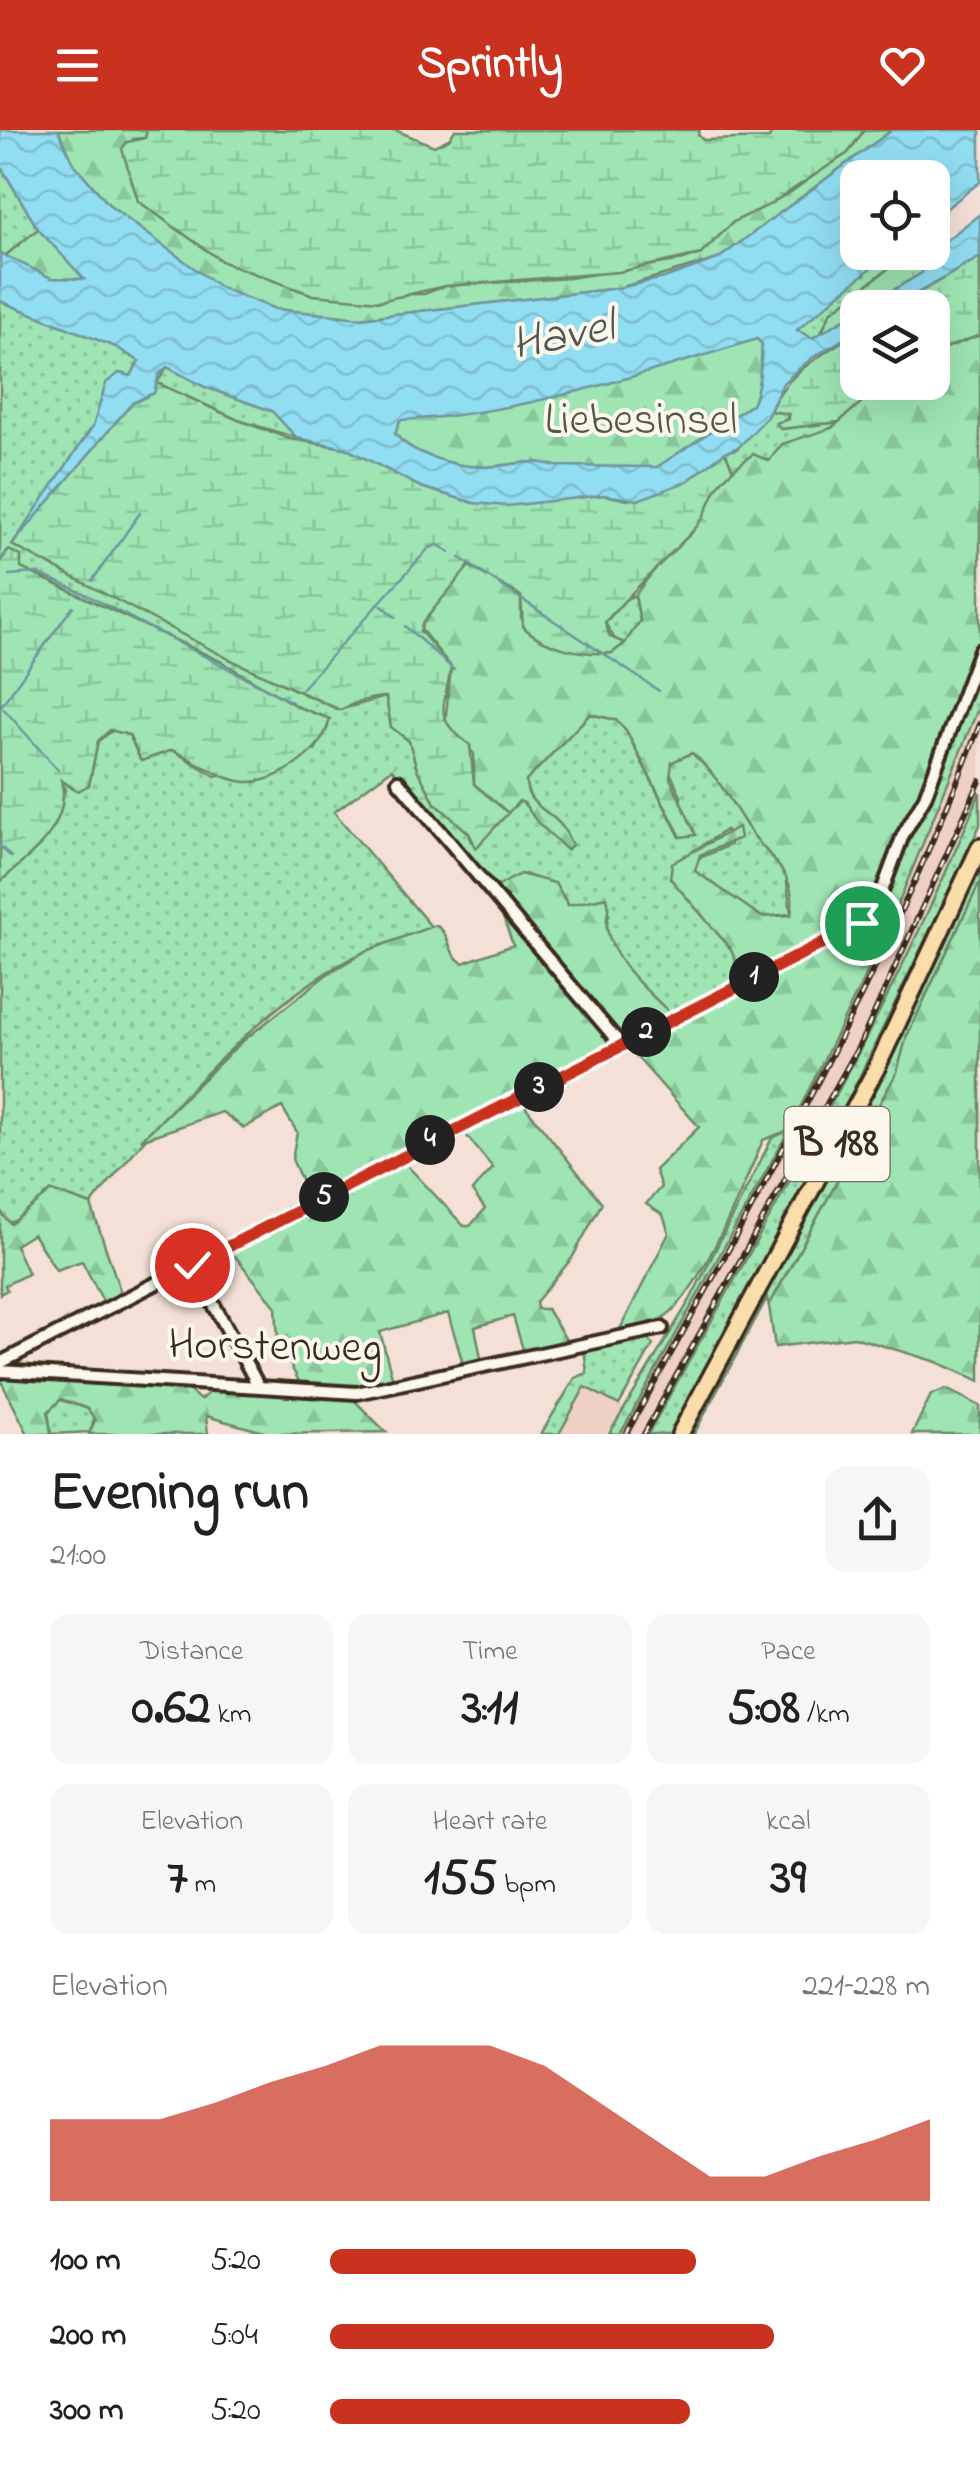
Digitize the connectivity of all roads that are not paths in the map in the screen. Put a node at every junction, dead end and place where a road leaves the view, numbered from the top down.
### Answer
1 (980, 650) edge
2 (398, 781) dead end
3 (980, 847) edge
4 (621, 1045) junction
5 (192, 1265) junction
6 (662, 1328) dead end
7 (0, 1367) edge
8 (259, 1387) junction
9 (680, 1434) edge

1 - 4 street
2 - 4 street
3 - 9 main road, B 188
4 - 5 street
5 - 7 street
5 - 8 street
6 - 8 street, Horstenweg
7 - 8 street, Horstenweg

